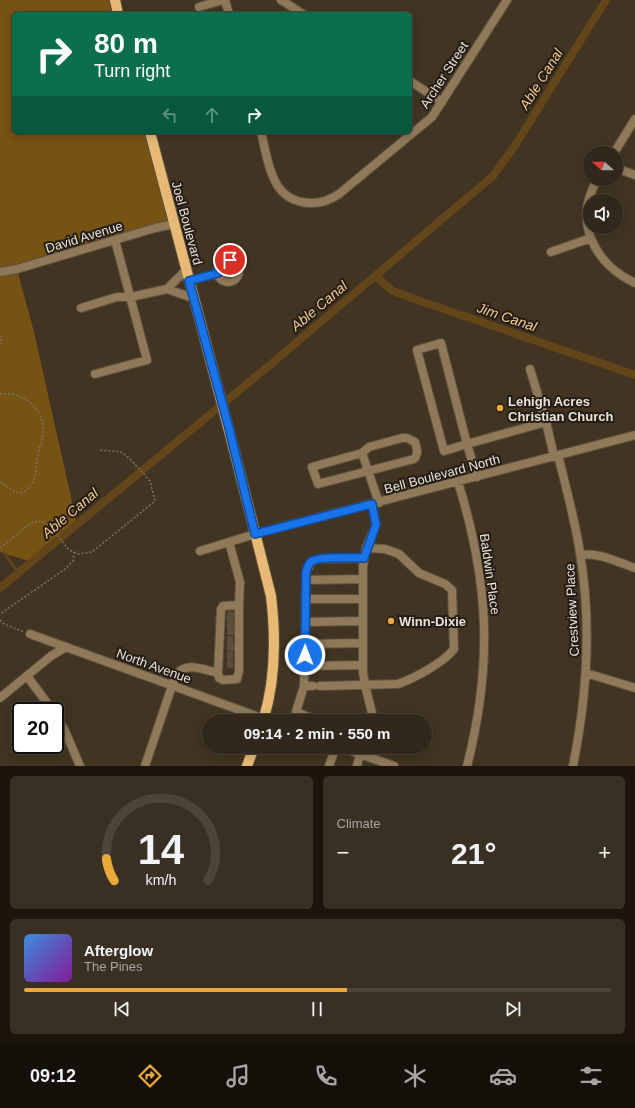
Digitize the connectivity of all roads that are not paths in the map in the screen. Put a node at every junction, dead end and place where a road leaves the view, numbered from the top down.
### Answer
1 (115, 0) edge
2 (224, 0) edge
3 (281, 0) edge
4 (507, 0) edge
5 (199, 7) dead end
6 (118, 12) edge
7 (228, 12) edge
8 (300, 12) edge
9 (412, 82) edge
10 (442, 102) junction
11 (635, 119) edge
12 (151, 134) edge
13 (262, 134) edge
14 (618, 146) edge
15 (623, 171) edge
16 (635, 175) edge
17 (594, 186) edge
18 (174, 224) junction
19 (591, 238) junction
20 (115, 240) junction
21 (551, 252) dead end
22 (186, 270) junction
23 (0, 272) edge
24 (218, 273) dead end
25 (189, 281) junction
26 (635, 283) edge
27 (166, 289) junction
28 (131, 297) junction
29 (193, 298) junction
30 (81, 308) dead end
31 (530, 369) dead end
32 (95, 374) dead end
33 (546, 422) junction
34 (635, 435) edge
35 (467, 444) junction
36 (362, 453) junction
37 (556, 456) junction
38 (368, 470) junction
39 (476, 477) junction
40 (458, 482) junction
41 (376, 504) junction
42 (255, 534) junction
43 (229, 542) junction
44 (366, 548) junction
45 (200, 551) dead end
46 (581, 555) junction
47 (364, 558) junction
48 (635, 568) edge
49 (363, 579) junction
50 (306, 580) junction
51 (305, 599) junction
52 (363, 599) junction
53 (239, 605) junction
54 (305, 622) junction
55 (363, 622) junction
56 (30, 634) road end
57 (230, 640) junction
58 (363, 643) junction
59 (305, 644) junction
60 (66, 647) junction
61 (364, 665) junction
62 (305, 666) junction
63 (218, 673) junction
64 (586, 673) junction
65 (27, 676) junction
66 (172, 685) junction
67 (365, 685) junction
68 (312, 686) junction
69 (635, 688) edge
70 (0, 698) edge
71 (46, 702) edge
72 (249, 714) edge
73 (266, 714) edge
74 (301, 714) edge
75 (372, 714) edge
76 (64, 729) edge
77 (251, 754) edge
78 (333, 754) edge
79 (362, 755) joint
80 (80, 766) edge
81 (145, 766) edge
82 (247, 766) edge
83 (329, 766) edge
84 (357, 766) edge
85 (394, 766) edge
86 (467, 766) edge
87 (572, 766) edge

1 - 6 main road
2 - 5 street
2 - 7 street
3 - 8 street
4 - 10 street, Archer Street
9 - 10 street
10 - 13 street, Archer Street
11 - 14 street
12 - 18 main road, Joel Boulevard
15 - 16 street
17 - 19 street
18 - 20 street, David Avenue
18 - 22 main road, Joel Boulevard
19 - 21 street
19 - 26 street
20 - 23 street, David Avenue
20 - 28 street
22 - 25 main road, Joel Boulevard
22 - 27 street
24 - 25 street
25 - 29 main road, Joel Boulevard
27 - 28 street
27 - 29 street
28 - 30 street
28 - 32 street
29 - 42 main road, Joel Boulevard
31 - 33 street, Crestview Place
33 - 35 street
33 - 37 street, Crestview Place
34 - 37 street, Bell Boulevard North
35 - 35 street
35 - 39 street
36 - 38 street
36 - 38 street
36 - 38 street
37 - 39 street, Bell Boulevard North
37 - 46 street, Crestview Place
38 - 41 street
39 - 40 street, Bell Boulevard North
40 - 41 street, Bell Boulevard North
40 - 86 street, Baldwin Place
41 - 42 street, Bell Boulevard North
41 - 44 street
42 - 43 street, Bell Boulevard North
42 - 73 main road, Joel Boulevard
43 - 45 street, Bell Boulevard North
43 - 53 street
44 - 47 street
44 - 67 street
46 - 48 street
46 - 64 street, Crestview Place
47 - 49 street
47 - 50 street
49 - 50 street
49 - 52 street
50 - 51 street
51 - 52 street
51 - 54 street
52 - 55 street
53 - 57 street
53 - 57 street
54 - 55 street
54 - 59 street
55 - 58 street
56 - 60 street, North Avenue
57 - 63 street
57 - 63 street
58 - 59 street
58 - 61 street
59 - 62 street
60 - 65 street
60 - 66 street, North Avenue
61 - 62 street
61 - 67 street
62 - 68 street
63 - 66 street
64 - 69 street
64 - 87 street, Crestview Place
65 - 70 street
65 - 71 street
66 - 72 street, North Avenue
66 - 81 street
67 - 68 street
67 - 75 street
68 - 74 street
76 - 80 street
77 - 82 main road
78 - 83 street
79 - 84 street
79 - 85 street

